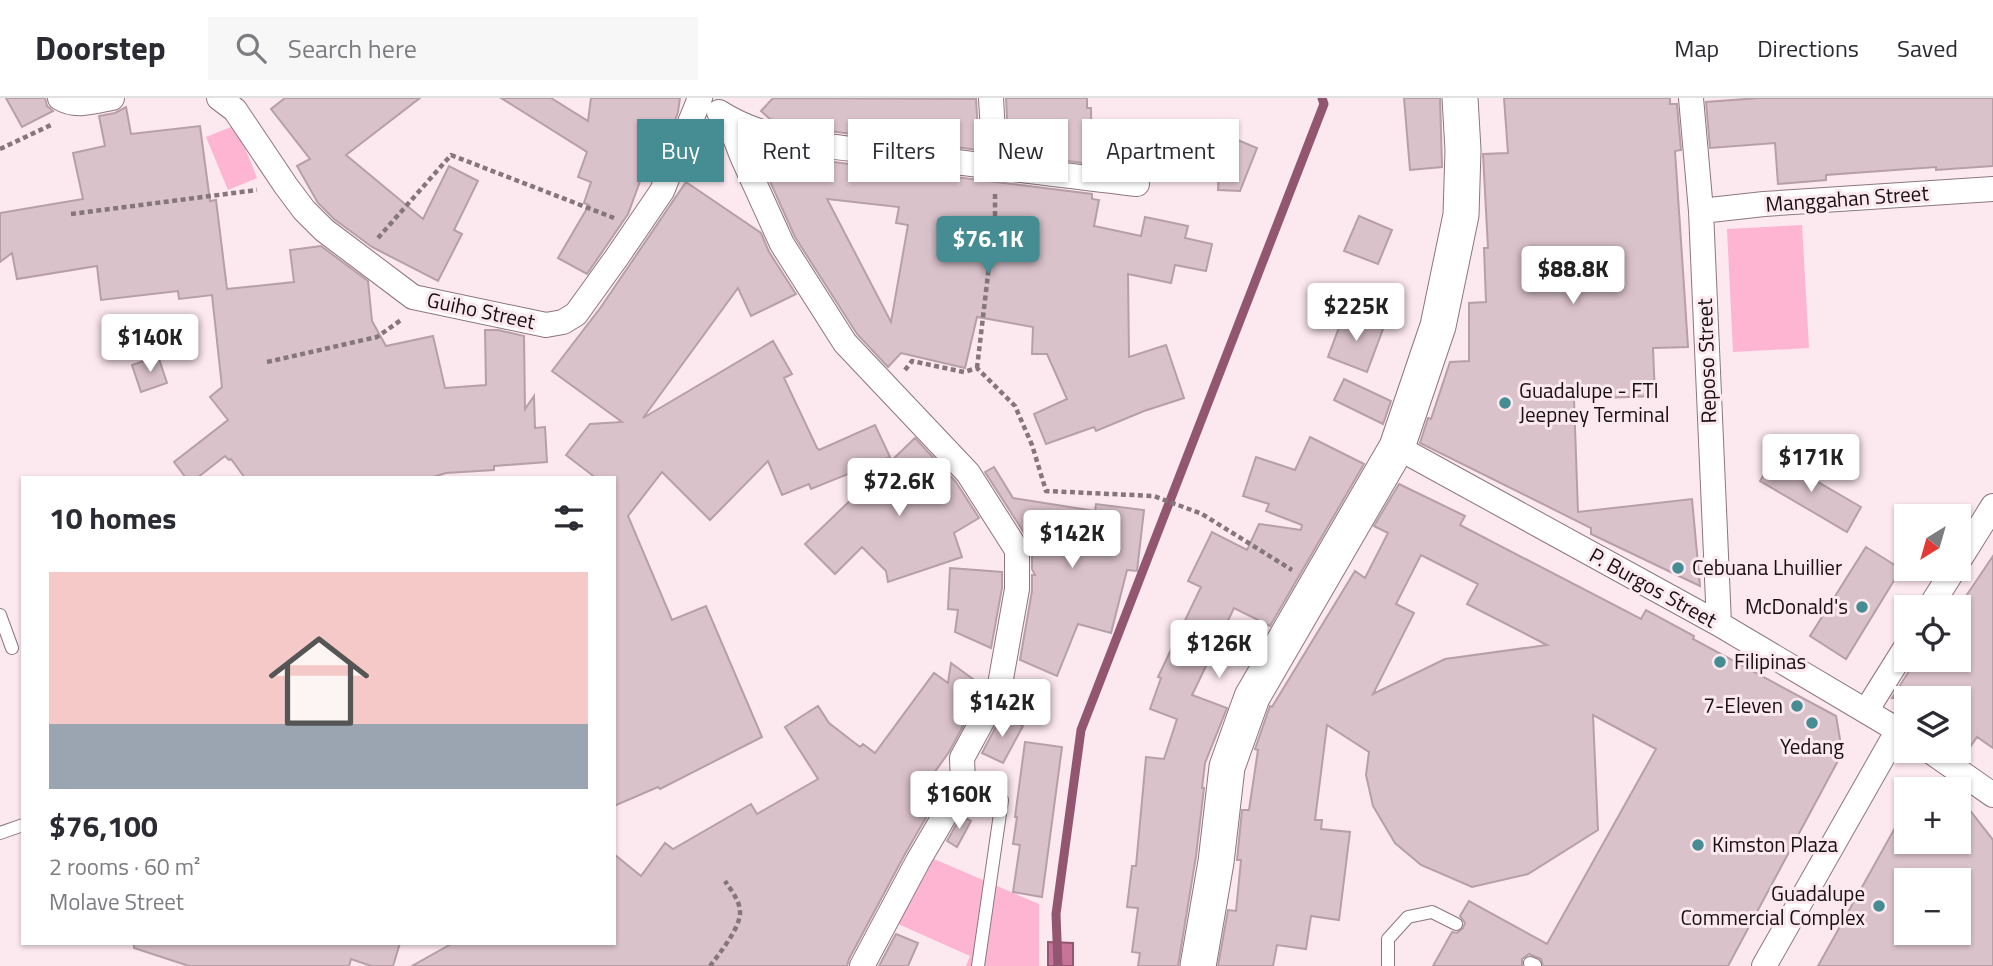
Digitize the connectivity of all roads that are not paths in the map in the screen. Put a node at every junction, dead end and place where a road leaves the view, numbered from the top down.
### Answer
1 (112, 98) edge
2 (991, 98) edge
3 (1460, 98) edge
4 (1691, 98) edge
5 (700, 99) edge
6 (66, 101) edge
7 (235, 102) edge
8 (727, 117) junction
9 (992, 119) edge
10 (974, 164) edge
11 (1068, 176) edge
12 (1137, 184) dead end
13 (1993, 189) edge
14 (1701, 211) junction
15 (1397, 447) junction
16 (1993, 506) edge
17 (1971, 541) edge
18 (0, 615) edge
19 (1719, 624) junction
20 (12, 648) dead end
21 (1894, 666) edge
22 (1866, 711) junction
23 (1894, 727) edge
24 (1894, 746) edge
25 (1947, 763) edge
26 (1993, 795) edge
27 (1002, 800) dead end
28 (21, 826) edge
29 (0, 833) edge
30 (1456, 924) dead end
31 (862, 966) edge
32 (978, 966) edge
33 (1198, 966) edge
34 (1388, 966) edge
35 (1765, 966) edge

1 - 6 street
2 - 9 street
3 - 15 street
4 - 14 street, Reposo Street
5 - 7 street, Guiho Street
5 - 8 street
8 - 10 street
8 - 31 street
11 - 12 street
13 - 14 street, Manggahan Street
14 - 19 street, Reposo Street
15 - 19 street, P. Burgos Street
15 - 33 street
16 - 17 street
18 - 20 lane
19 - 22 street, P. Burgos Street
21 - 22 street
22 - 23 street, P. Burgos Street
24 - 35 street
25 - 26 street
27 - 32 lane
28 - 29 lane
30 - 34 lane

